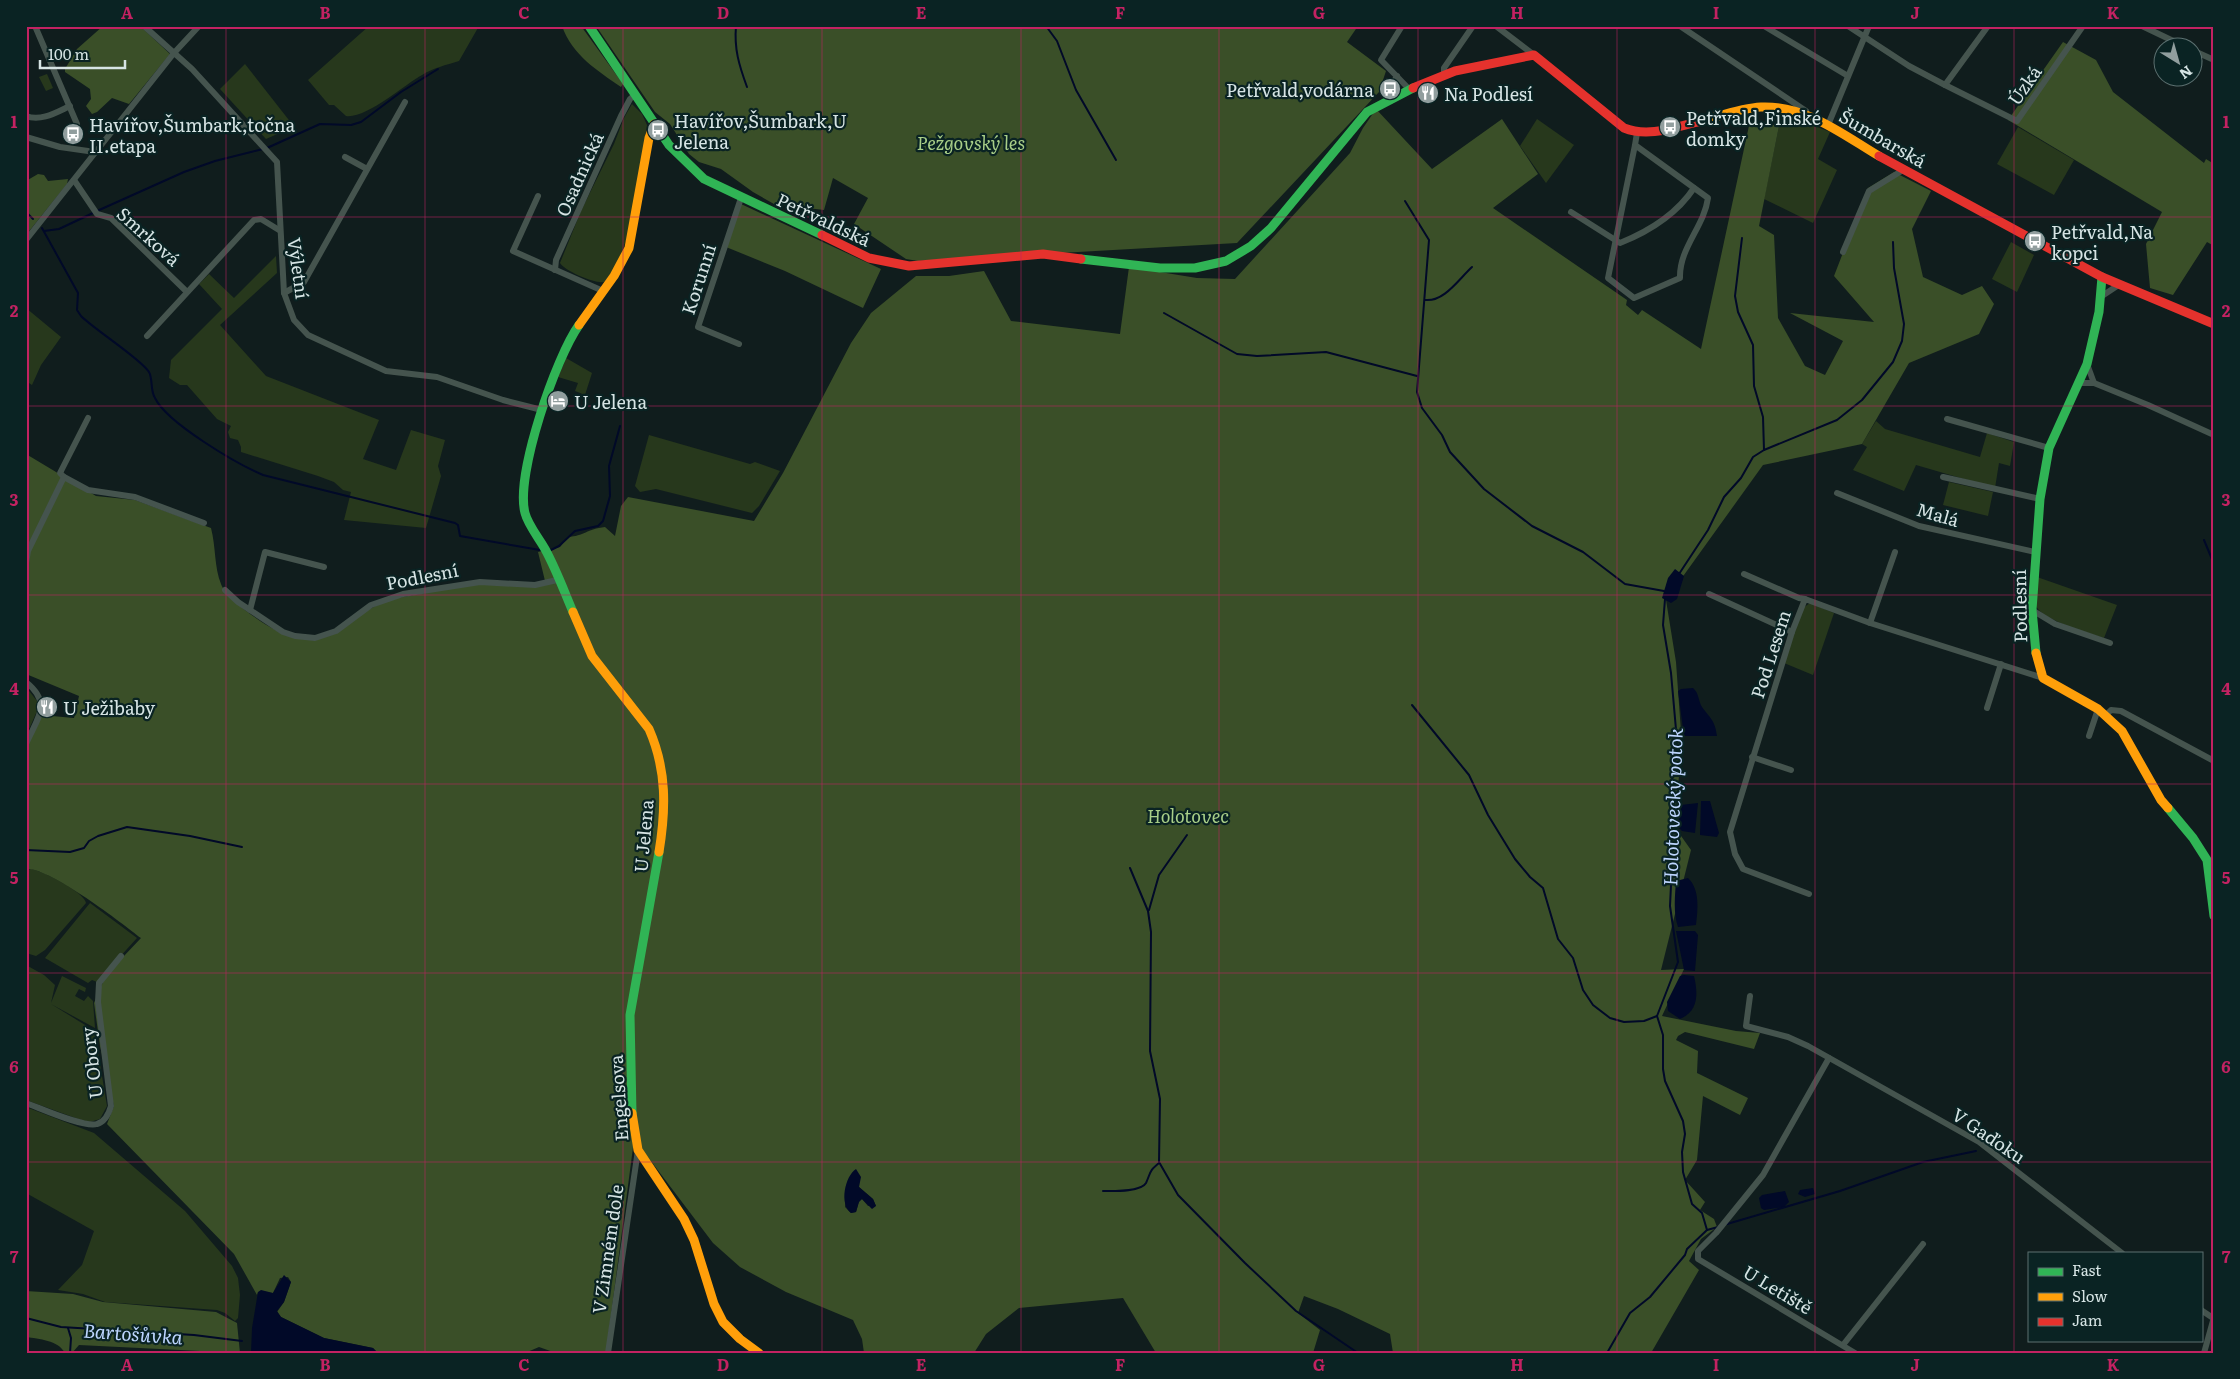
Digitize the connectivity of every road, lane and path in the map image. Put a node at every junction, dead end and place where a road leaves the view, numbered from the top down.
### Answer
1 (35, 26) edge
2 (144, 26) edge
3 (199, 26) edge
4 (589, 26) edge
5 (1402, 26) edge
6 (1473, 26) edge
7 (1496, 26) edge
8 (1680, 26) edge
9 (1764, 26) edge
10 (1848, 26) edge
11 (1869, 26) edge
12 (1988, 26) edge
13 (2084, 26) edge
14 (2142, 26) edge
15 (1865, 37) junction
16 (2167, 38) edge
17 (174, 53) junction
18 (1534, 55) junction
19 (2202, 55) edge
20 (2214, 60) edge
21 (1444, 75) junction
22 (1397, 76) junction
23 (1848, 76) junction
24 (1945, 85) junction
25 (1409, 89) junction
26 (636, 94) junction
27 (1388, 100) junction
28 (405, 102) dead end
29 (70, 106) junction
30 (1809, 114) junction
31 (26, 116) edge
32 (77, 124) dead end
33 (654, 124) junction
34 (1828, 124) junction
35 (1637, 133) junction
36 (26, 137) edge
37 (1635, 145) junction
38 (96, 152) junction
39 (345, 157) dead end
40 (367, 169) junction
41 (1903, 170) junction
42 (74, 180) junction
43 (1694, 188) junction
44 (538, 196) dead end
45 (741, 198) junction
46 (1571, 212) dead end
47 (279, 230) junction
48 (26, 240) edge
49 (1616, 240) junction
50 (1843, 252) dead end
51 (555, 270) junction
52 (2102, 277) junction
53 (2120, 284) junction
54 (603, 291) junction
55 (187, 292) junction
56 (284, 293) junction
57 (2102, 296) junction
58 (2214, 324) edge
59 (147, 336) dead end
60 (739, 344) dead end
61 (2087, 364) junction
62 (2078, 383) junction
63 (2094, 383) junction
64 (542, 410) junction
65 (88, 418) dead end
66 (1947, 419) dead end
67 (2214, 435) edge
68 (2049, 448) junction
69 (64, 477) junction
70 (1943, 477) dead end
71 (1836, 493) dead end
72 (2040, 499) junction
73 (204, 523) dead end
74 (1895, 552) dead end
75 (2035, 552) junction
76 (26, 562) edge
77 (324, 566) dead end
78 (1744, 574) dead end
79 (557, 580) junction
80 (226, 590) dead end
81 (1709, 594) dead end
82 (1805, 598) junction
83 (250, 610) junction
84 (2032, 610) junction
85 (1870, 623) junction
86 (1792, 632) junction
87 (2110, 643) dead end
88 (2001, 664) junction
89 (2043, 678) junction
90 (26, 682) edge
91 (1987, 708) dead end
92 (2098, 709) junction
93 (2106, 715) junction
94 (2088, 736) dead end
95 (26, 744) edge
96 (1752, 757) junction
97 (2214, 762) edge
98 (1791, 770) dead end
99 (1809, 894) dead end
100 (653, 896) joint
101 (2214, 916) edge
102 (122, 956) dead end
103 (1750, 996) dead end
104 (1829, 1058) junction
105 (26, 1103) edge
106 (638, 1150) junction
107 (1923, 1244) dead end
108 (2121, 1252) edge
109 (2202, 1311) edge
110 (2214, 1318) edge
111 (1843, 1346) junction
112 (608, 1353) edge
113 (759, 1353) edge
114 (1855, 1353) edge
115 (2204, 1353) edge

1 - 29 street
2 - 17 street, Výletní
3 - 17 street
4 - 26 street, Petřvaldská
5 - 22 street
6 - 21 street
7 - 18 street
8 - 30 street
9 - 23 street
10 - 15 street, Úzká
11 - 15 street
12 - 24 street
13 - 24 street, Úzká
14 - 16 street
15 - 23 street
15 - 24 street, Úzká
17 - 38 street
17 - 47 street, Výletní
18 - 21 street
18 - 35 street
19 - 20 street
21 - 25 street
22 - 25 street
22 - 27 street
23 - 34 street
25 - 27 street
26 - 33 street, Petřvaldská
26 - 51 street, Osadnická
27 - 45 street, Petřvaldská
28 - 40 street
29 - 31 street
29 - 32 street
30 - 34 street, Šumbarská
30 - 35 street, Šumbarská
33 - 45 street, Petřvaldská
33 - 54 street, U Jelena
34 - 41 street, Šumbarská
35 - 37 street
36 - 38 street
37 - 43 street
37 - 49 street
38 - 42 street
39 - 40 street
40 - 56 street
41 - 50 street
41 - 52 street, Šumbarská
42 - 48 street
42 - 55 street, Smrková
43 - 49 street
43 - 49 street
44 - 51 street, Osadnická
45 - 60 street, Korunní
46 - 49 street
47 - 55 street
47 - 56 street, Výletní
51 - 54 street, Osadnická
52 - 53 street, Šumbarská
52 - 57 street, Podlesní
53 - 57 street
53 - 58 street, Šumbarská
54 - 64 street, U Jelena
55 - 59 street
56 - 64 street, Výletní
57 - 61 street, Podlesní
61 - 62 street, Podlesní
61 - 63 street
62 - 63 street
62 - 68 street, Podlesní
63 - 67 street
64 - 79 street, U Jelena
65 - 69 street
66 - 68 street
68 - 72 street, Podlesní
69 - 73 street
69 - 76 street
70 - 72 street, Malá
71 - 75 street, Malá
72 - 75 street, Podlesní
74 - 85 street
75 - 84 street, Podlesní
77 - 83 street
78 - 82 street
79 - 83 street, Podlesní
79 - 100 street, U Jelena
80 - 83 street, Podlesní
81 - 86 street
82 - 85 street, Pod Lesem
82 - 86 street, Pod Lesem
84 - 87 street
84 - 89 street, Podlesní
85 - 88 street, Pod Lesem
86 - 96 street, Pod Lesem
88 - 89 street, Pod Lesem
88 - 91 street
89 - 92 street
90 - 95 street
92 - 93 street
92 - 94 street
93 - 97 street
93 - 101 street
96 - 98 street
96 - 99 street, Pod Lesem
100 - 106 street, Engelsova
102 - 105 street, U Obory
103 - 104 street, V Gaďoku
104 - 108 street, V Gaďoku
104 - 111 street, U Letiště
106 - 112 street, V Zimném dole
106 - 113 street, Engelsova
107 - 111 street
109 - 110 street
110 - 115 street
111 - 114 street, U Letiště

